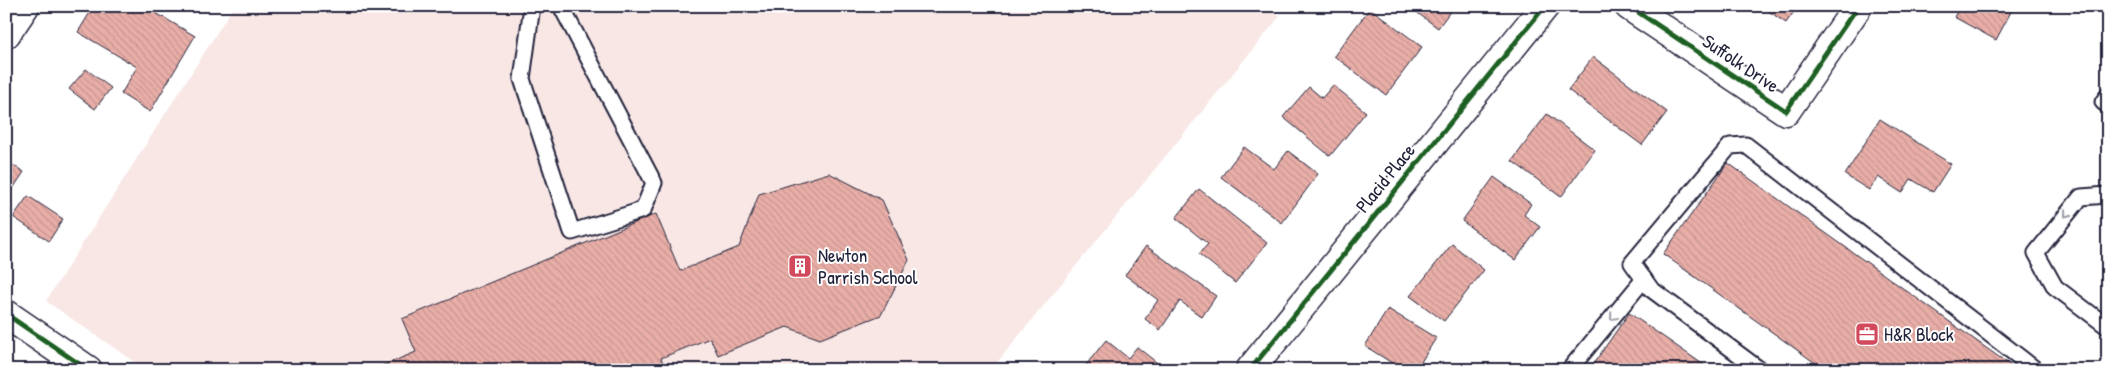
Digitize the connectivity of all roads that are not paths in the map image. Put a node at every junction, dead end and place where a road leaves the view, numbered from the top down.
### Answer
1 (25, 6) edge
2 (532, 6) edge
3 (561, 6) edge
4 (1545, 6) edge
5 (1629, 6) edge
6 (1858, 6) edge
7 (6, 34) edge
8 (2108, 196) edge
9 (1644, 279) junction
10 (6, 314) edge
11 (2108, 327) edge
12 (88, 370) edge
13 (1250, 370) edge
14 (1569, 370) edge
15 (1760, 370) edge
16 (2036, 370) edge

1 - 7 street
2 - 3 lane
4 - 13 street, Placid Place
5 - 6 street, Suffolk Drive
8 -> 11 lane
9 -> 14 lane
9 - 15 lane
9 - 16 lane
10 - 12 street

